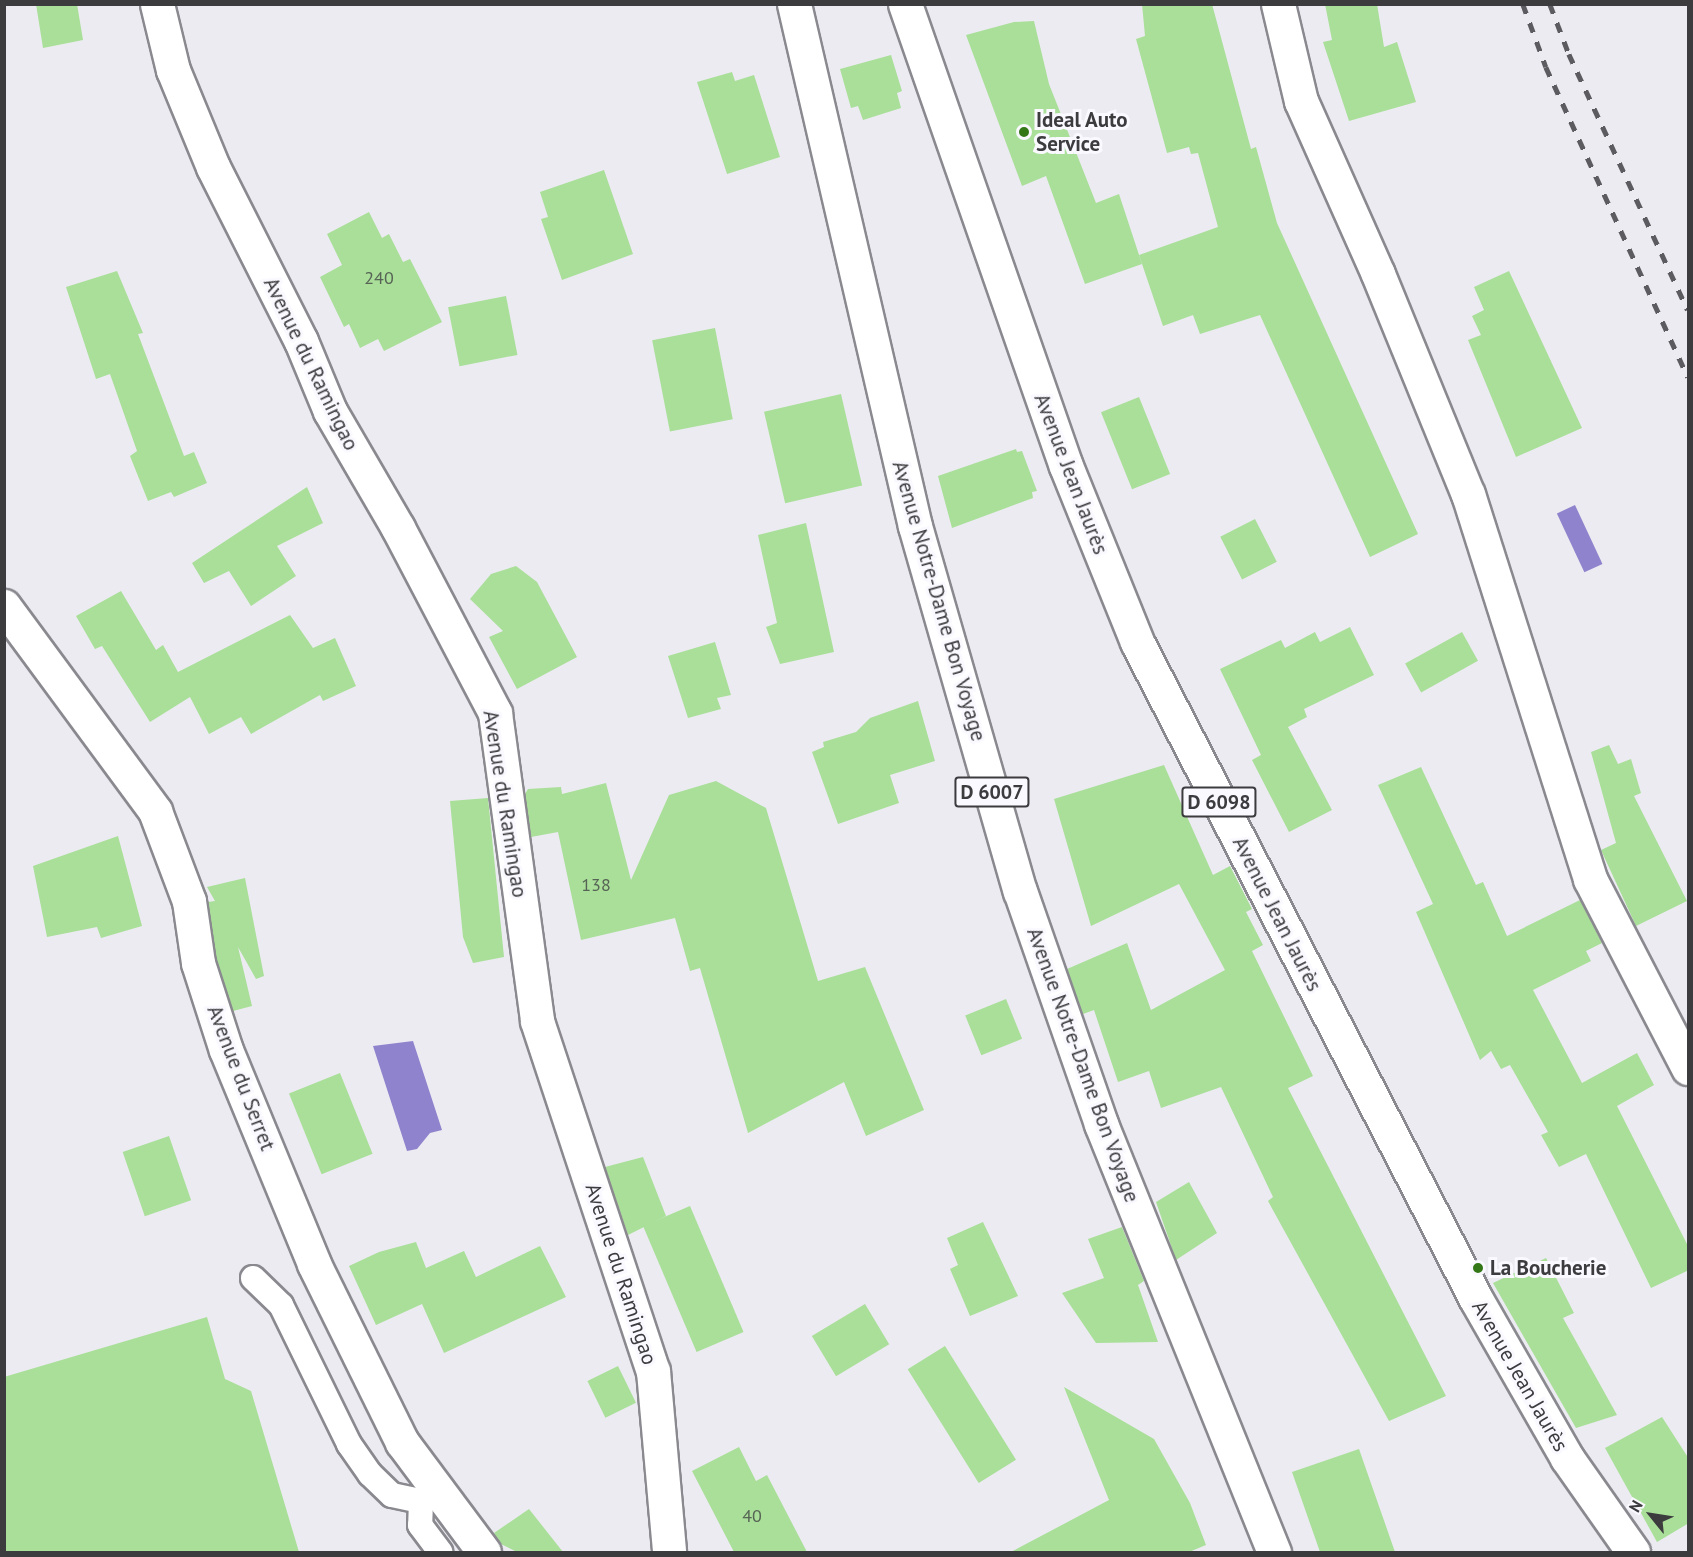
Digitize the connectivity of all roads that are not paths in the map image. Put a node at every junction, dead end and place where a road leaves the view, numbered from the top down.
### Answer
1 (157, 4) edge
2 (794, 4) edge
3 (905, 4) edge
4 (1278, 4) edge
5 (4, 606) edge
6 (1689, 1068) edge
7 (253, 1278) dead end
8 (429, 1496) junction
9 (440, 1552) edge
10 (484, 1552) edge
11 (669, 1552) edge
12 (1274, 1552) edge
13 (1633, 1552) edge

1 - 11 street, Avenue du Ramingao
2 - 12 street, Avenue Notre-Dame Bon Voyage / D 6007
3 - 13 street, Avenue Jean Jaurès / D 6098
4 - 6 street
5 - 8 street, Avenue du Serret
7 - 8 lane
8 - 9 lane
8 - 10 street, Avenue du Serret

